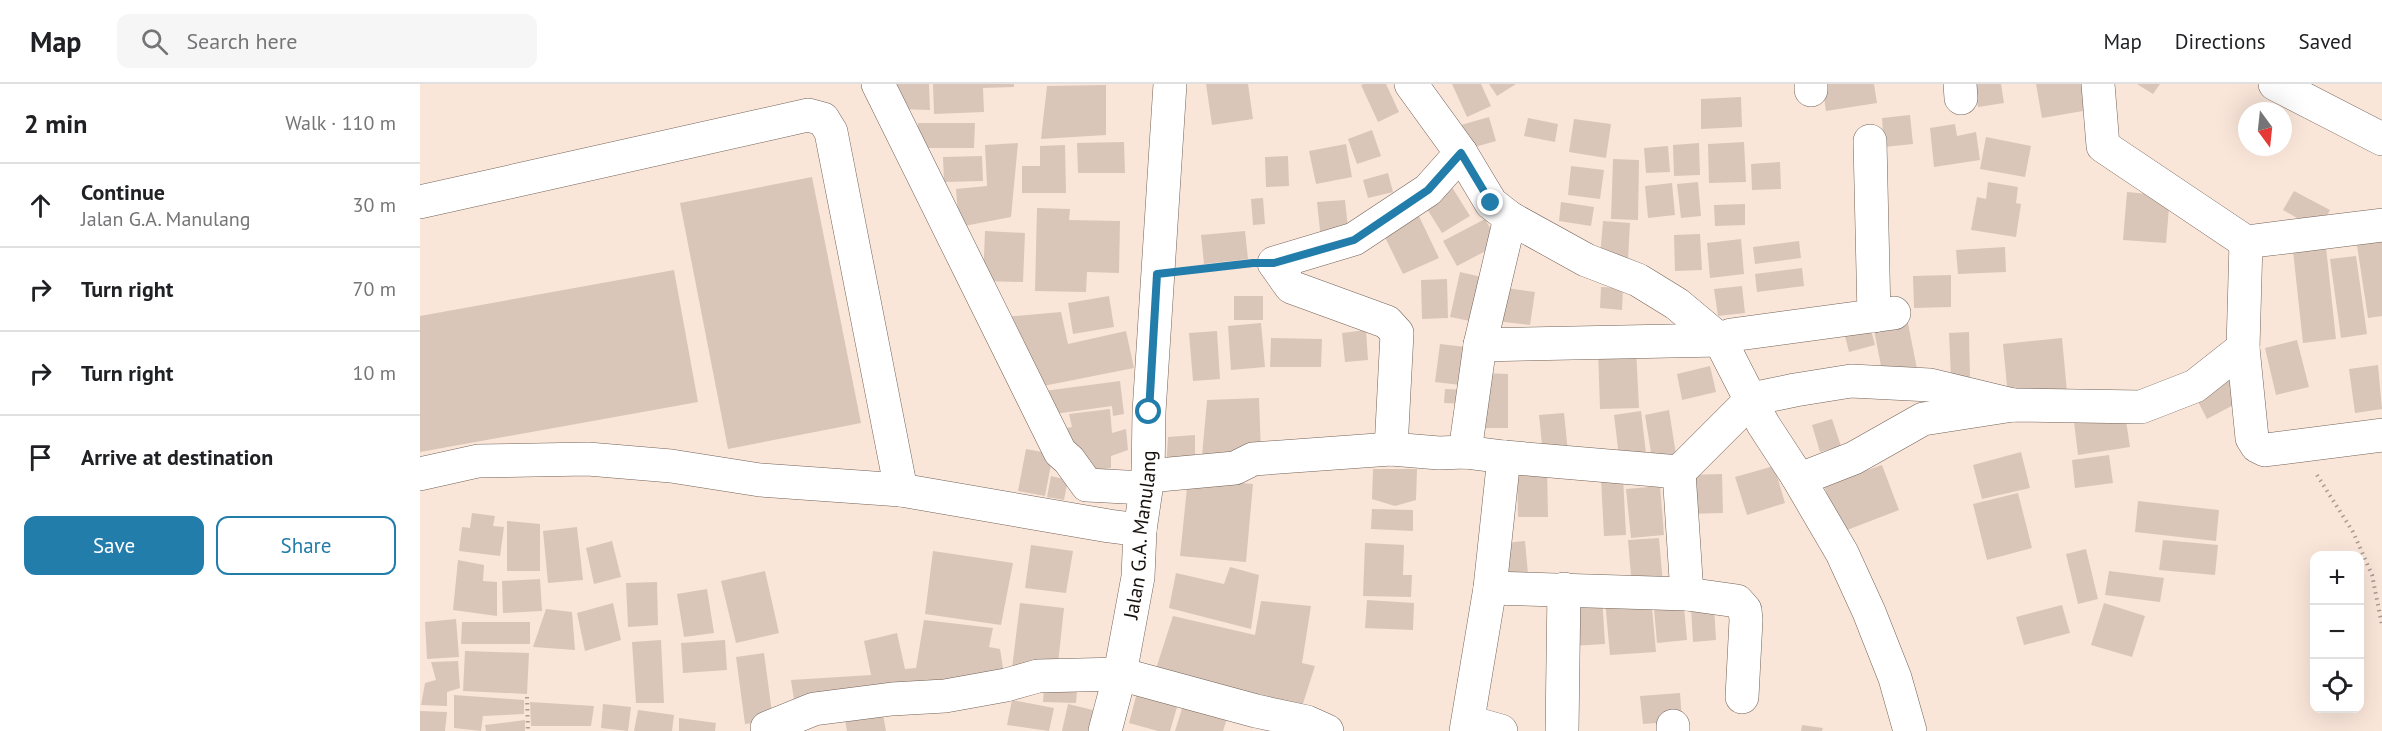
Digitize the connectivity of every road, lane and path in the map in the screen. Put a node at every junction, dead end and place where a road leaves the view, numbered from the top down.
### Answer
1 (878, 84) edge
2 (1170, 84) edge
3 (1412, 84) edge
4 (2097, 84) edge
5 (2275, 84) edge
6 (2382, 139) edge
7 (1870, 141) dead end
8 (1461, 153) junction
9 (420, 202) edge
10 (1510, 218) junction
11 (2382, 225) edge
12 (2246, 242) junction
13 (1274, 263) junction
14 (1157, 274) junction
15 (1726, 337) junction
16 (1480, 345) junction
17 (2243, 348) junction
18 (1774, 394) junction
19 (2013, 405) junction
20 (2382, 435) edge
21 (2301, 446) junction
22 (1391, 449) junction
23 (1465, 452) junction
24 (1504, 457) junction
25 (1679, 471) junction
26 (420, 474) edge
27 (1802, 476) junction
28 (1147, 482) junction
29 (901, 490) junction
30 (1140, 530) junction
31 (1490, 588) junction
32 (1564, 589) junction
33 (1687, 594) junction
34 (2382, 625) edge
35 (1120, 674) junction
36 (527, 697) dead end
37 (1742, 697) dead end
38 (1467, 727) edge
39 (768, 728) dead end
40 (528, 731) edge
41 (1105, 731) edge
42 (1327, 731) edge
43 (1501, 731) edge
44 (1562, 731) edge
45 (1910, 731) edge

1 - 28 street
2 - 14 street, Jalan G.A. Manulang
3 - 8 street
4 - 12 street
5 - 6 street
7 - 15 street
8 - 10 street
8 - 13 street
9 - 29 street
10 - 15 street
10 - 16 street
11 - 12 street
12 - 17 street
13 - 14 path
13 - 22 street
14 - 28 street, Jalan G.A. Manulang
15 - 16 street
15 - 18 street
16 - 23 street
17 - 19 street
17 - 21 street
18 - 19 street
18 - 25 street
18 - 27 street
19 - 27 street
20 - 21 street
21 - 34 path
22 - 23 street
22 - 28 street
23 - 24 street
24 - 25 street
24 - 31 street
25 - 33 street
26 - 29 street
27 - 45 street
28 - 30 street, Jalan G.A. Manulang
29 - 30 street
30 - 35 street, Jalan G.A. Manulang
31 - 32 street
31 - 38 street
32 - 33 street
32 - 44 street
33 - 37 street
35 - 39 street
35 - 41 street, Jalan G.A. Manulang
35 - 42 street
36 - 40 path
38 - 43 street

